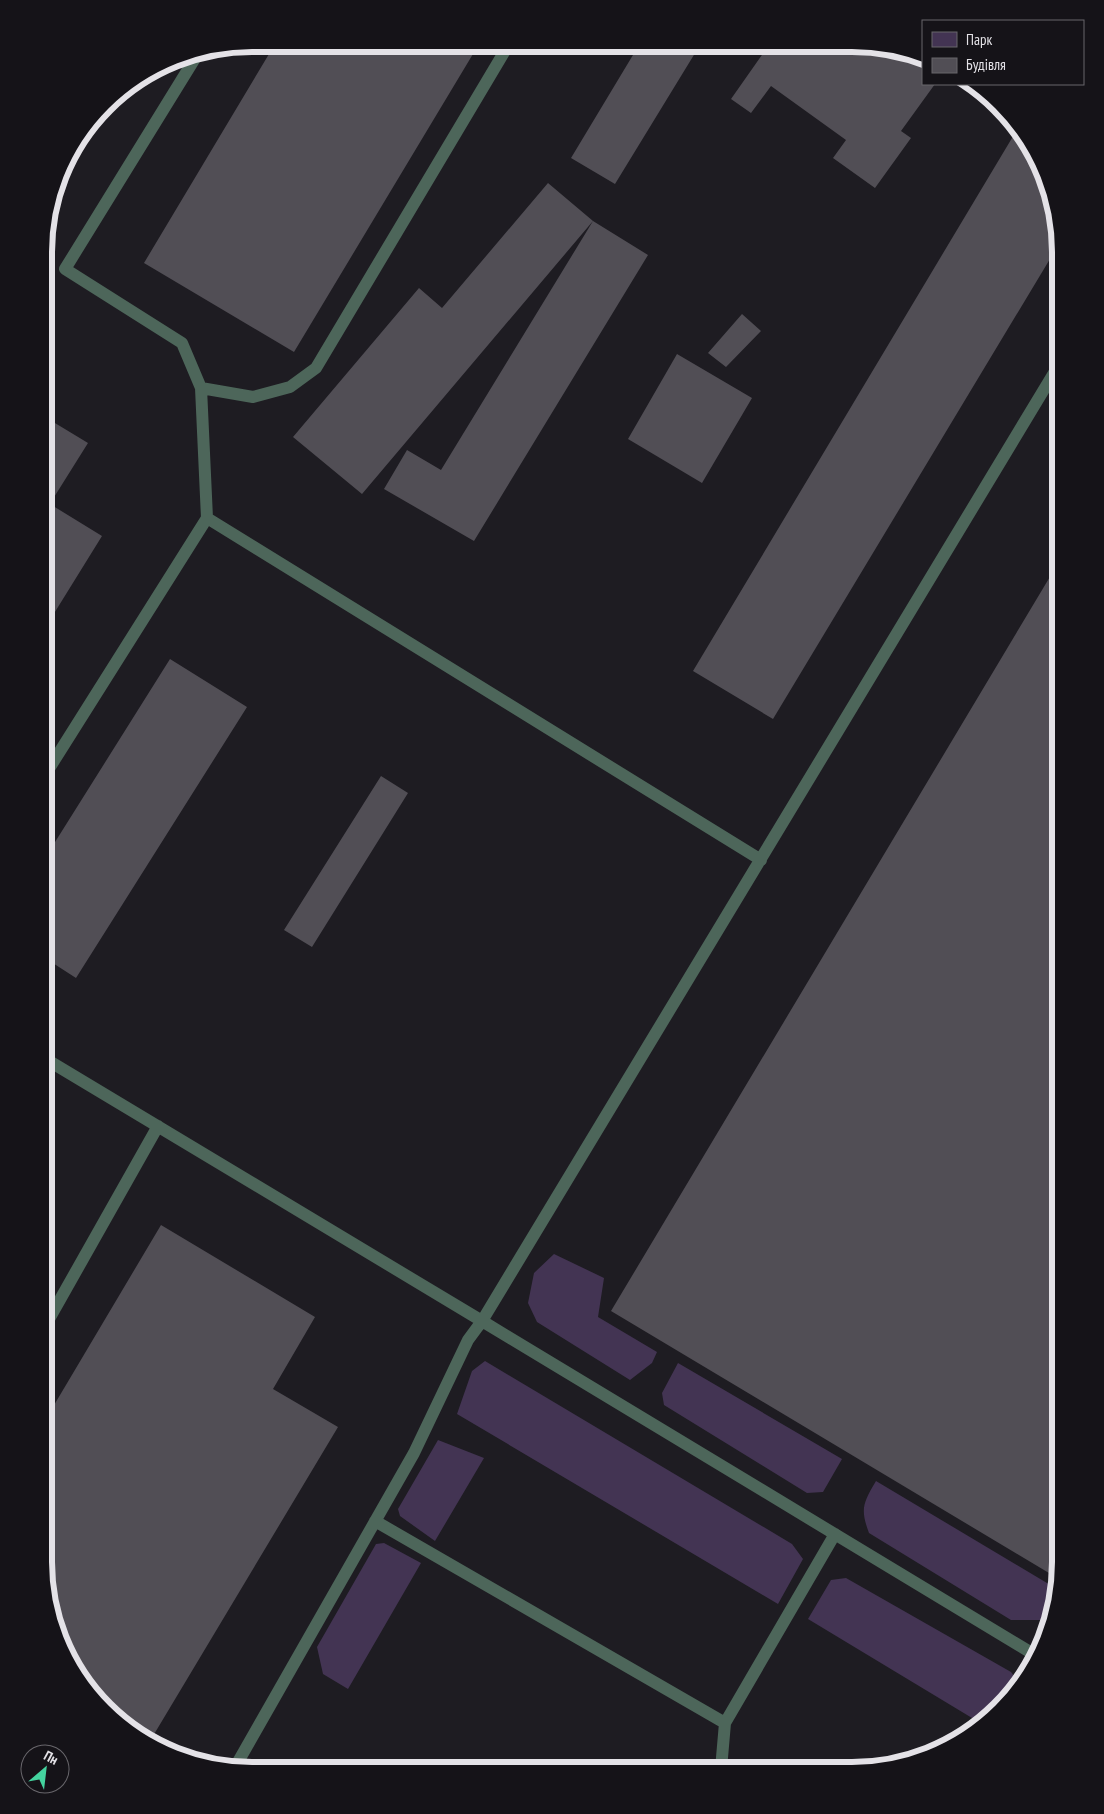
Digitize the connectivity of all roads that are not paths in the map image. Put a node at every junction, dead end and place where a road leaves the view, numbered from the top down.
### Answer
1 (505, 52) edge
2 (193, 61) edge
3 (1052, 376) edge
4 (201, 388) junction
5 (207, 518) junction
6 (52, 765) edge
7 (761, 860) junction
8 (52, 1063) edge
9 (158, 1126) junction
10 (52, 1314) edge
11 (482, 1321) junction
12 (375, 1522) junction
13 (836, 1534) junction
14 (1031, 1651) edge
15 (725, 1723) junction
16 (238, 1761) edge
17 (723, 1762) edge

1 - 4 lane
2 - 4 lane
3 - 7 lane
4 - 5 lane
5 - 6 lane
5 - 7 lane
7 - 11 lane
8 - 9 lane
9 - 10 lane
9 - 11 lane
11 - 12 lane
11 - 13 lane
12 - 15 lane
12 - 16 lane
13 - 14 lane
13 - 15 lane
15 - 17 lane

